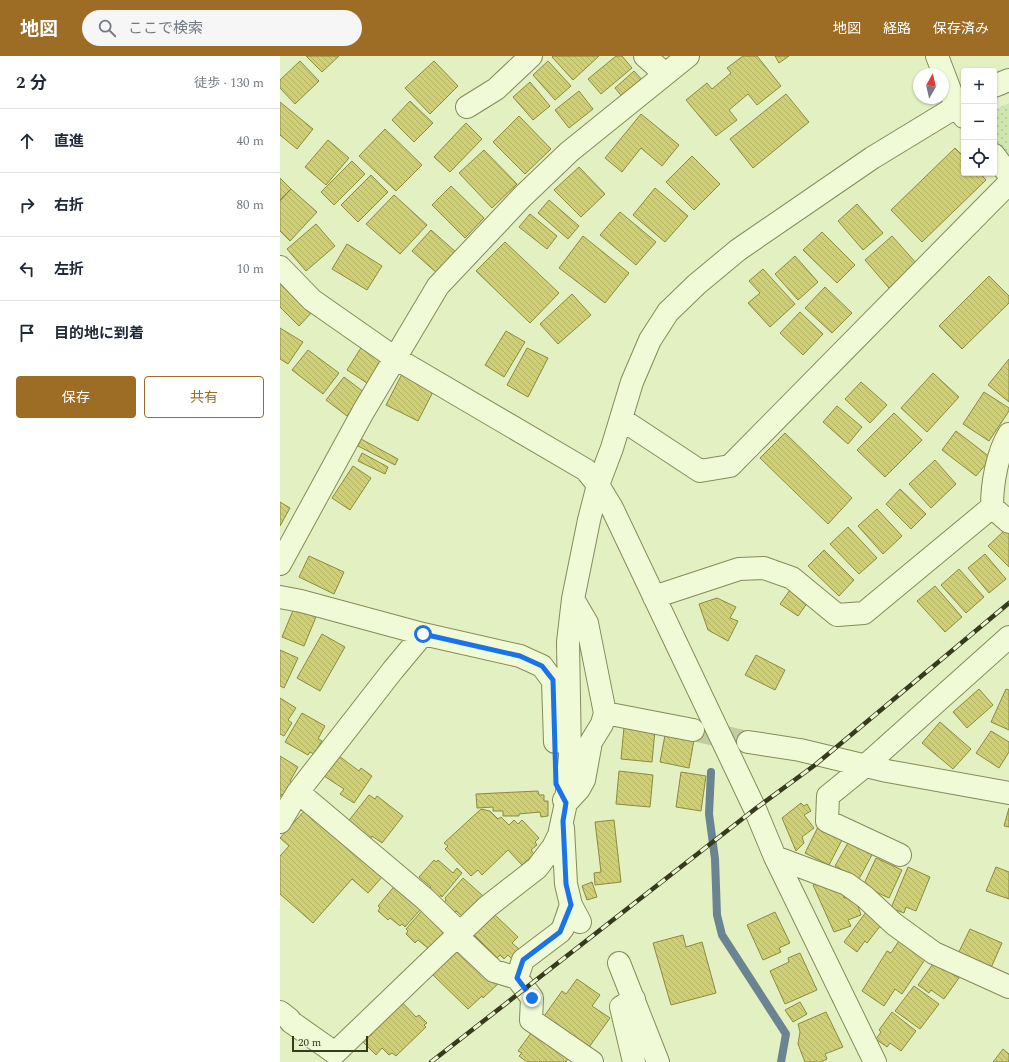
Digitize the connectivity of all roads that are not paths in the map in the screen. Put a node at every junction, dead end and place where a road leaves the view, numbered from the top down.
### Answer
1 (531, 56) edge
2 (645, 56) edge
3 (688, 56) edge
4 (937, 56) edge
5 (665, 74) junction
6 (1009, 80) edge
7 (997, 85) edge
8 (467, 107) dead end
9 (961, 108) edge
10 (997, 159) edge
11 (1009, 175) edge
12 (1009, 183) edge
13 (280, 267) edge
14 (395, 358) junction
15 (621, 419) junction
16 (1009, 434) edge
17 (598, 485) junction
18 (992, 507) junction
19 (1009, 522) edge
20 (280, 564) edge
21 (280, 597) edge
22 (654, 597) junction
23 (573, 599) junction
24 (423, 634) junction
25 (1009, 638) edge
26 (605, 713) junction
27 (693, 730) tunnel mouth
28 (748, 742) tunnel mouth
29 (865, 766) junction
30 (298, 792) junction
31 (1009, 793) edge
32 (564, 812) junction
33 (280, 822) edge
34 (900, 855) dead end
35 (775, 857) junction
36 (458, 935) junction
37 (619, 963) dead end
38 (517, 978) junction
39 (1009, 987) edge
40 (634, 999) junction
41 (280, 1012) edge
42 (592, 1062) edge
43 (634, 1062) edge
44 (658, 1062) edge
45 (874, 1062) edge

1 - 8 street
2 - 5 street
3 - 5 street
4 - 9 street
5 - 14 street
6 - 7 street
9 - 15 street
10 - 11 street
12 - 15 street
13 - 14 street
14 - 17 street
14 - 20 street
15 - 17 street
16 - 18 street
17 - 22 street
17 - 23 street
18 - 19 street
18 - 22 street
21 - 24 street
22 - 35 street
23 - 26 street
23 - 32 street
24 - 30 street
24 - 32 street
25 - 29 street
26 - 27 street
26 - 32 street
28 - 29 street
29 - 31 street
29 - 34 street
30 - 33 street
30 - 36 street
32 - 36 street
32 - 38 street
35 - 39 street
35 - 45 street
36 - 38 street
36 - 41 street
37 - 40 street
38 - 42 street
40 - 43 street
40 - 44 street

